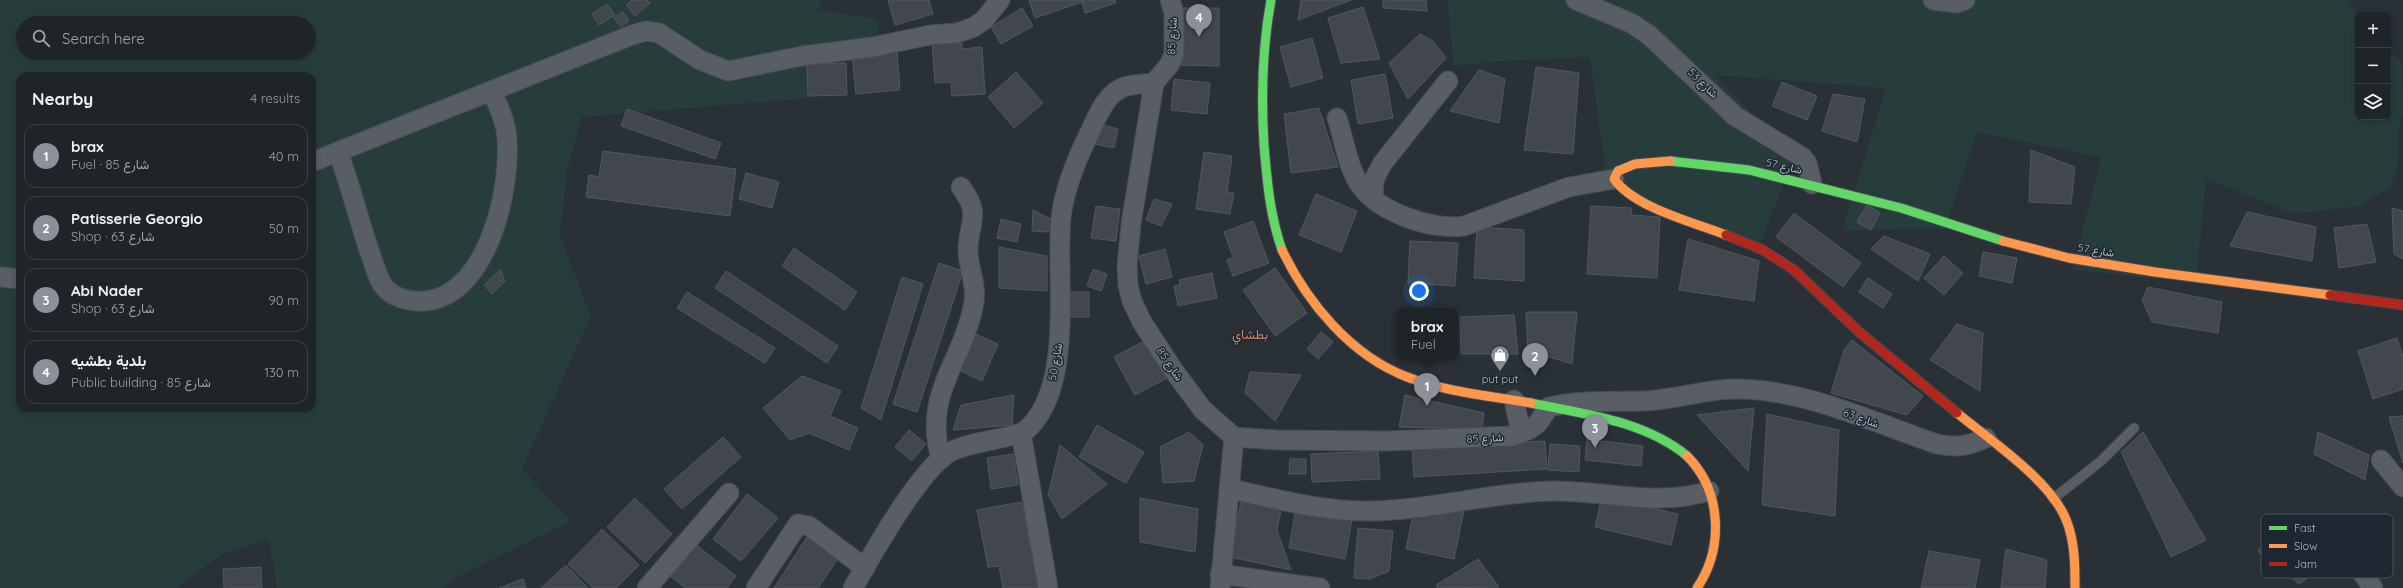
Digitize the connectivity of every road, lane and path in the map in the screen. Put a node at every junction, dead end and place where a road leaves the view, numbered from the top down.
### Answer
1 (1000, 0) edge
2 (1170, 0) edge
3 (1271, 0) edge
4 (1578, 0) edge
5 (1933, 0) edge
6 (1965, 0) edge
7 (1448, 81) dead end
8 (1154, 83) junction
9 (492, 91) junction
10 (1337, 118) dead end
11 (338, 152) junction
12 (316, 160) edge
13 (1614, 179) junction
14 (1812, 184) junction
15 (961, 187) dead end
16 (1373, 198) junction
17 (0, 277) edge
18 (16, 279) edge
19 (2403, 305) edge
20 (1514, 400) junction
21 (1549, 407) junction
22 (2134, 428) dead end
23 (1021, 433) junction
24 (1521, 433) junction
25 (1234, 437) junction
26 (1986, 438) junction
27 (941, 459) junction
28 (2381, 460) dead end
29 (2403, 487) edge
30 (1231, 489) junction
31 (1710, 491) junction
32 (729, 493) dead end
33 (2053, 499) junction
34 (865, 568) junction
35 (2366, 578) edge
36 (1220, 581) edge
37 (647, 588) edge
38 (756, 588) edge
39 (853, 588) edge
40 (1048, 588) edge
41 (1320, 588) edge
42 (1697, 588) edge
43 (2075, 588) edge
44 (2373, 588) edge

1 - 9 street
2 - 8 street, شارع 85
3 - 20 street
4 - 14 street, شارع 53
5 - 6 street
7 - 16 street
8 - 23 street, شارع 50
8 - 25 street, شارع 85
9 - 11 street
9 - 11 street
10 - 16 street
11 - 12 street
13 - 14 street, شارع 57
13 - 16 street
13 - 26 street
14 - 19 street, شارع 57
15 - 27 street
17 - 18 street
20 - 21 street
20 - 24 street
21 - 24 street
21 - 26 street, شارع 63
21 - 31 street
22 - 33 lane
23 - 27 street, شارع 50
23 - 40 street
24 - 25 street, شارع 85
25 - 30 street
26 - 33 street
27 - 34 street, شارع 50
28 - 29 street
30 - 31 street
30 - 36 street
31 - 42 street
32 - 37 street
33 - 43 street
34 - 38 street
34 - 39 street, شارع 50
35 - 44 street
36 - 41 street

